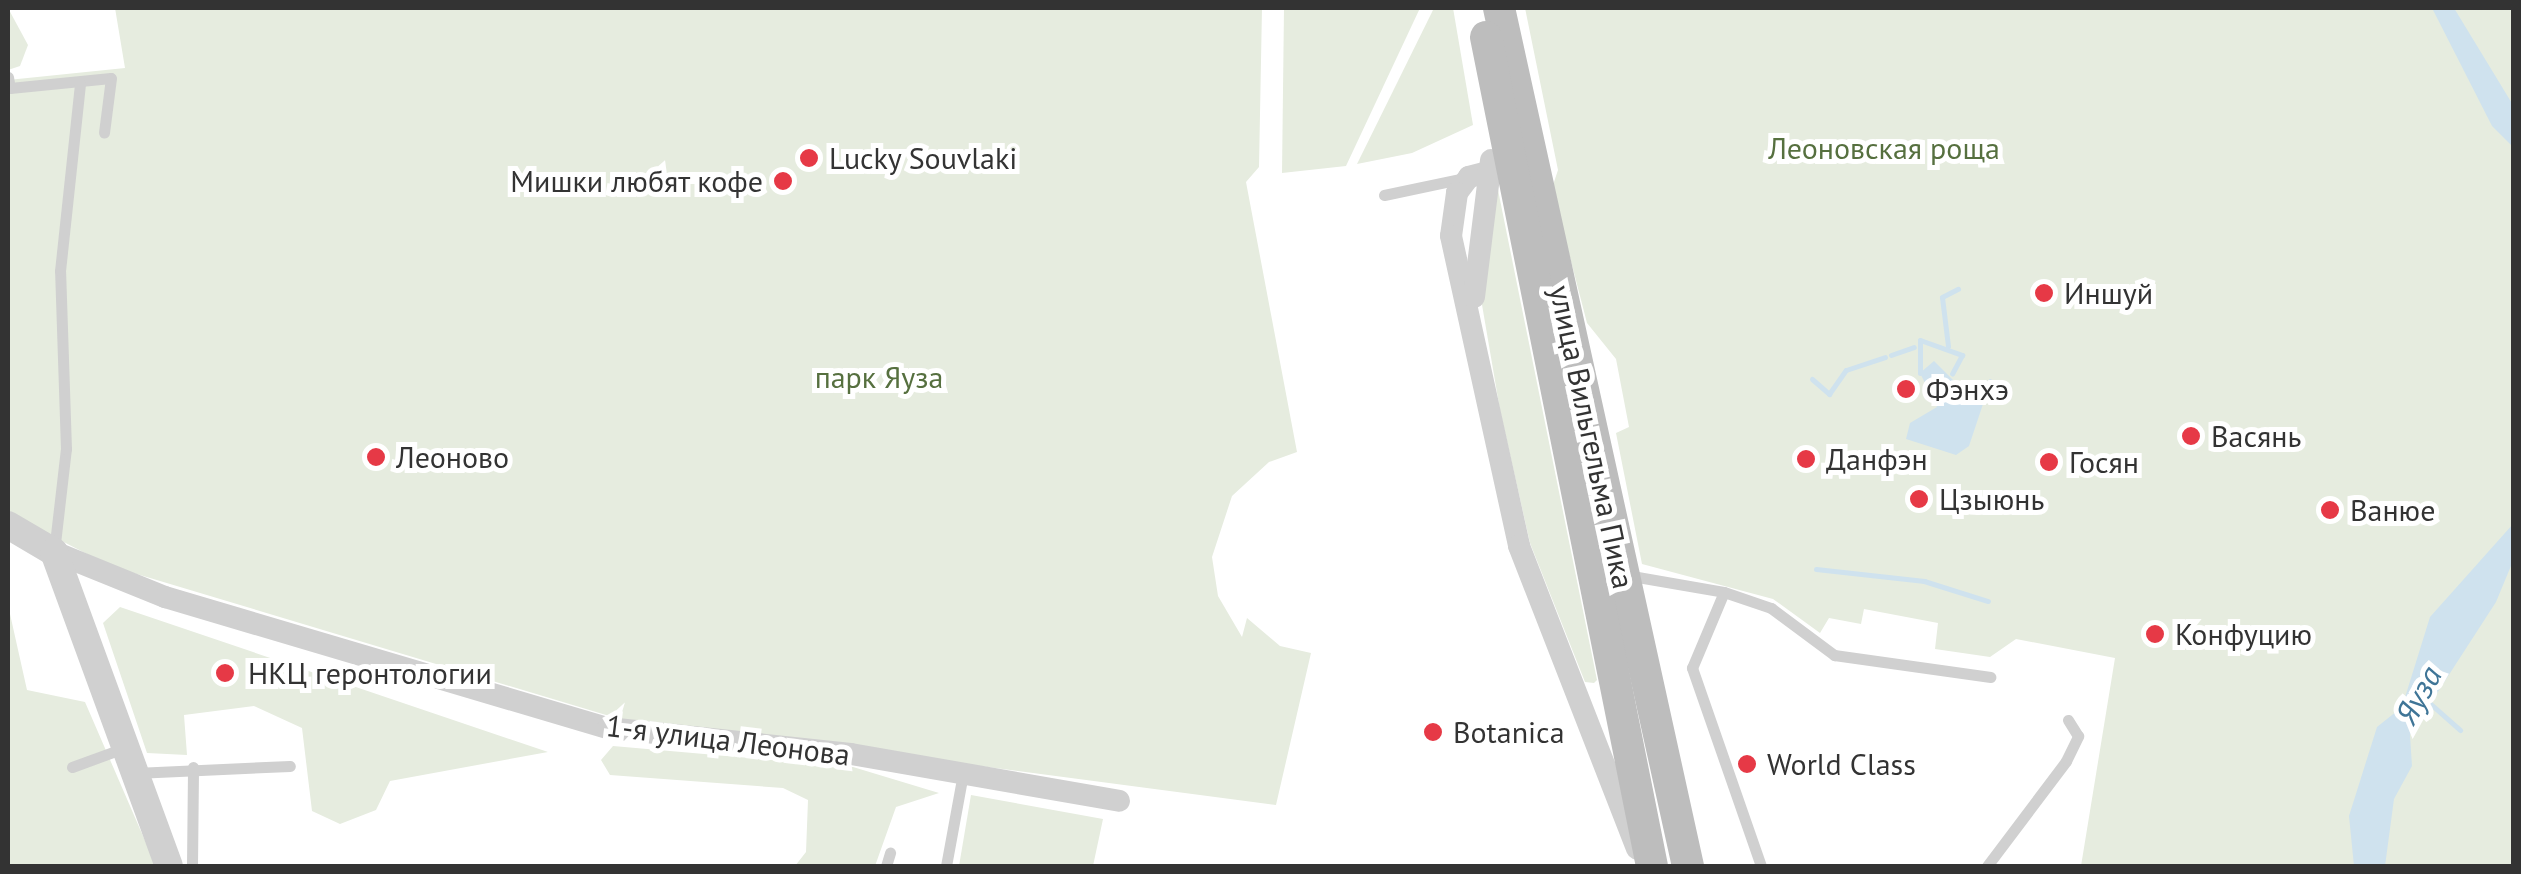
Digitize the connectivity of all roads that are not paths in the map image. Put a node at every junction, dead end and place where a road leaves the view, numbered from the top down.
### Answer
1 (1481, 8) edge
2 (1499, 8) edge
3 (8, 77) edge
4 (80, 84) junction
5 (104, 133) dead end
6 (1501, 171) junction
7 (1384, 195) dead end
8 (8, 525) edge
9 (54, 552) junction
10 (1621, 576) junction
11 (1724, 592) junction
12 (1990, 677) dead end
13 (1575, 682) junction
14 (1631, 682) junction
15 (2068, 720) dead end
16 (129, 761) junction
17 (72, 766) dead end
18 (290, 766) dead end
19 (193, 767) junction
20 (963, 773) junction
21 (1118, 801) dead end
22 (169, 866) edge
23 (192, 866) edge
24 (946, 866) edge
25 (1643, 866) edge
26 (1652, 866) edge
27 (1688, 866) edge
28 (1761, 866) edge
29 (1987, 866) edge

1 - 6 main road, улица Вильгельма Пика
2 - 6 main road, улица Вильгельма Пика
3 - 4 lane
4 - 5 lane
4 - 9 lane
6 - 7 lane
6 - 10 main road, улица Вильгельма Пика
6 - 13 street
6 - 14 main road, улица Вильгельма Пика
8 - 9 street, 1-я улица Леонова
9 - 16 street
9 - 20 street, 1-я улица Леонова
10 - 11 lane
10 - 14 main road, улица Вильгельма Пика
11 - 12 lane
11 - 28 lane
13 - 14 street
13 - 25 street
14 - 26 main road, улица Вильгельма Пика
14 - 27 main road, улица Вильгельма Пика
15 - 29 lane
16 - 17 lane
16 - 19 lane
16 - 22 street
18 - 19 lane
19 - 23 lane
20 - 21 street, 1-я улица Леонова
20 - 24 lane

